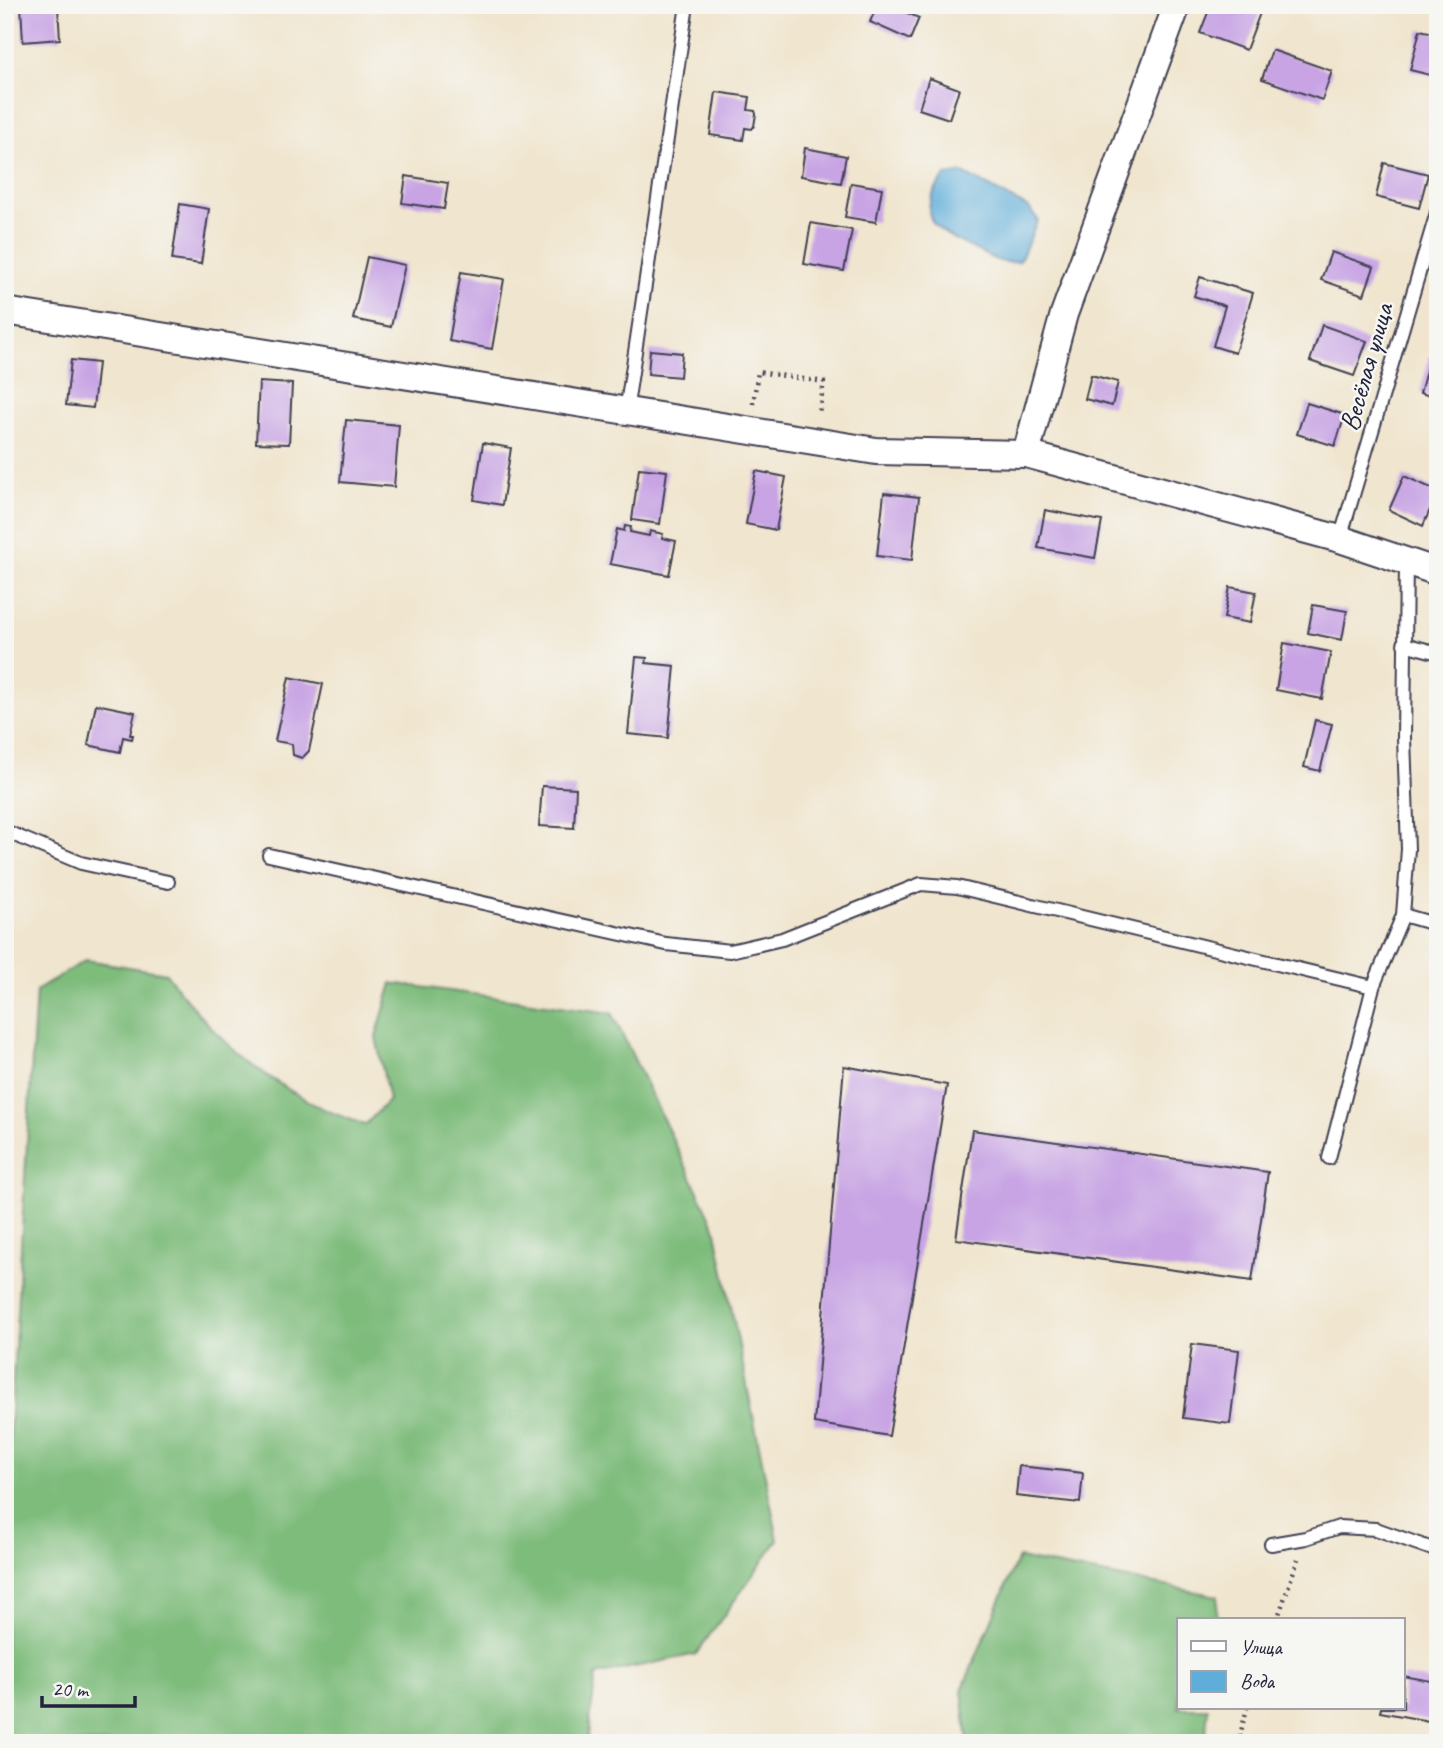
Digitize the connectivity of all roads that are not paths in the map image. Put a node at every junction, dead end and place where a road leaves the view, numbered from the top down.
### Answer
1 (687, 5) edge
2 (1177, 5) edge
3 (1438, 209) edge
4 (5, 311) edge
5 (626, 412) junction
6 (1026, 454) junction
7 (1340, 539) junction
8 (1406, 562) junction
9 (1438, 572) edge
10 (1404, 644) junction
11 (1438, 653) edge
12 (5, 831) edge
13 (269, 855) dead end
14 (168, 882) dead end
15 (1403, 915) junction
16 (1438, 925) edge
17 (1373, 986) junction
18 (1329, 1158) dead end
19 (1271, 1544) dead end
20 (1438, 1551) edge

1 - 5 lane
2 - 6 street
3 - 7 lane, Весёлая улица
4 - 5 street
5 - 6 street
6 - 7 street
7 - 8 street
8 - 9 street
8 - 10 lane
10 - 11 lane
10 - 15 lane
12 - 14 lane
13 - 17 lane
15 - 16 lane
15 - 17 lane
17 - 18 lane
19 - 20 lane

